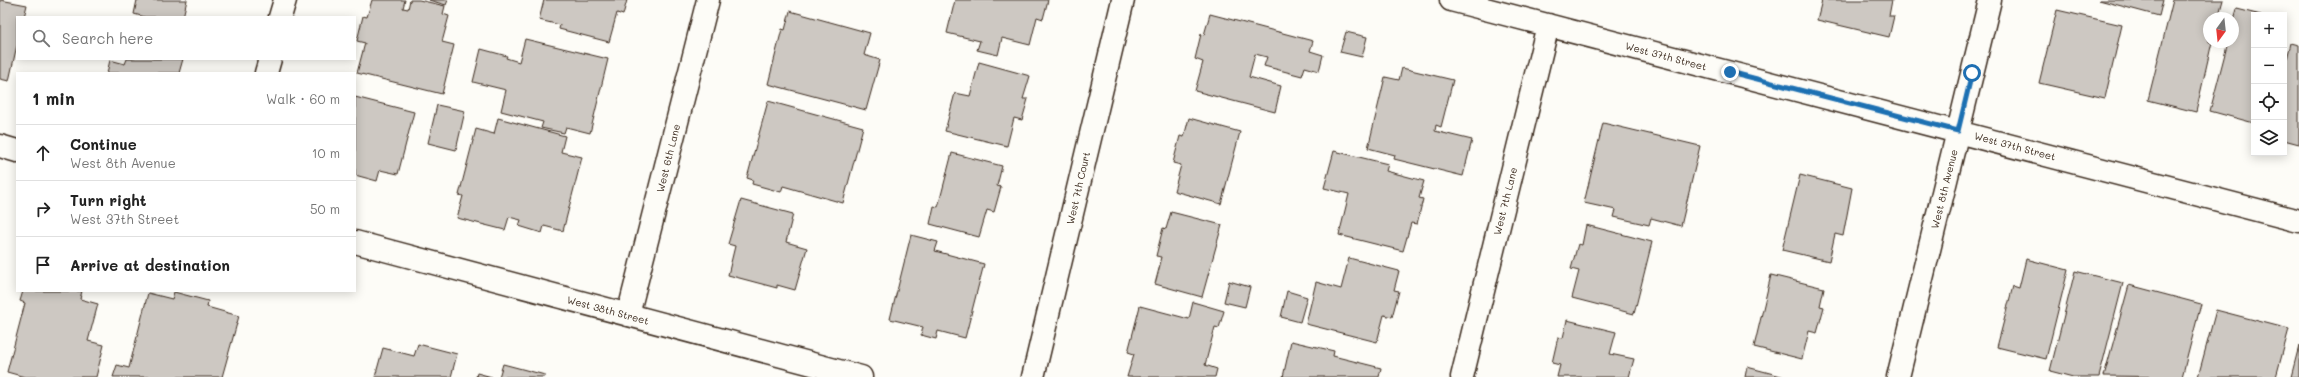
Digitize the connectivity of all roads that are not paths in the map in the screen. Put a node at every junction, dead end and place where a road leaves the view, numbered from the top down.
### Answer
1 (285, 0) edge
2 (708, 0) edge
3 (1122, 0) edge
4 (1451, 0) edge
5 (1990, 0) edge
6 (280, 16) edge
7 (1548, 25) junction
8 (270, 60) edge
9 (266, 72) edge
10 (1958, 131) junction
11 (0, 146) edge
12 (16, 151) edge
13 (2299, 221) edge
14 (356, 242) edge
15 (628, 315) junction
16 (861, 377) edge
17 (1033, 377) edge
18 (1462, 377) edge
19 (1898, 377) edge

1 - 6 street
2 - 15 street, West 6th Lane
3 - 17 street, West 7th Court
4 - 7 street, West 37th Street
5 - 10 street, West 8th Avenue
7 - 10 street, West 37th Street
7 - 18 street, West 7th Lane
8 - 9 street
10 - 13 street, West 37th Street
10 - 19 street, West 8th Avenue
11 - 12 street
14 - 15 street, West 38th Street
15 - 16 street, West 38th Street

